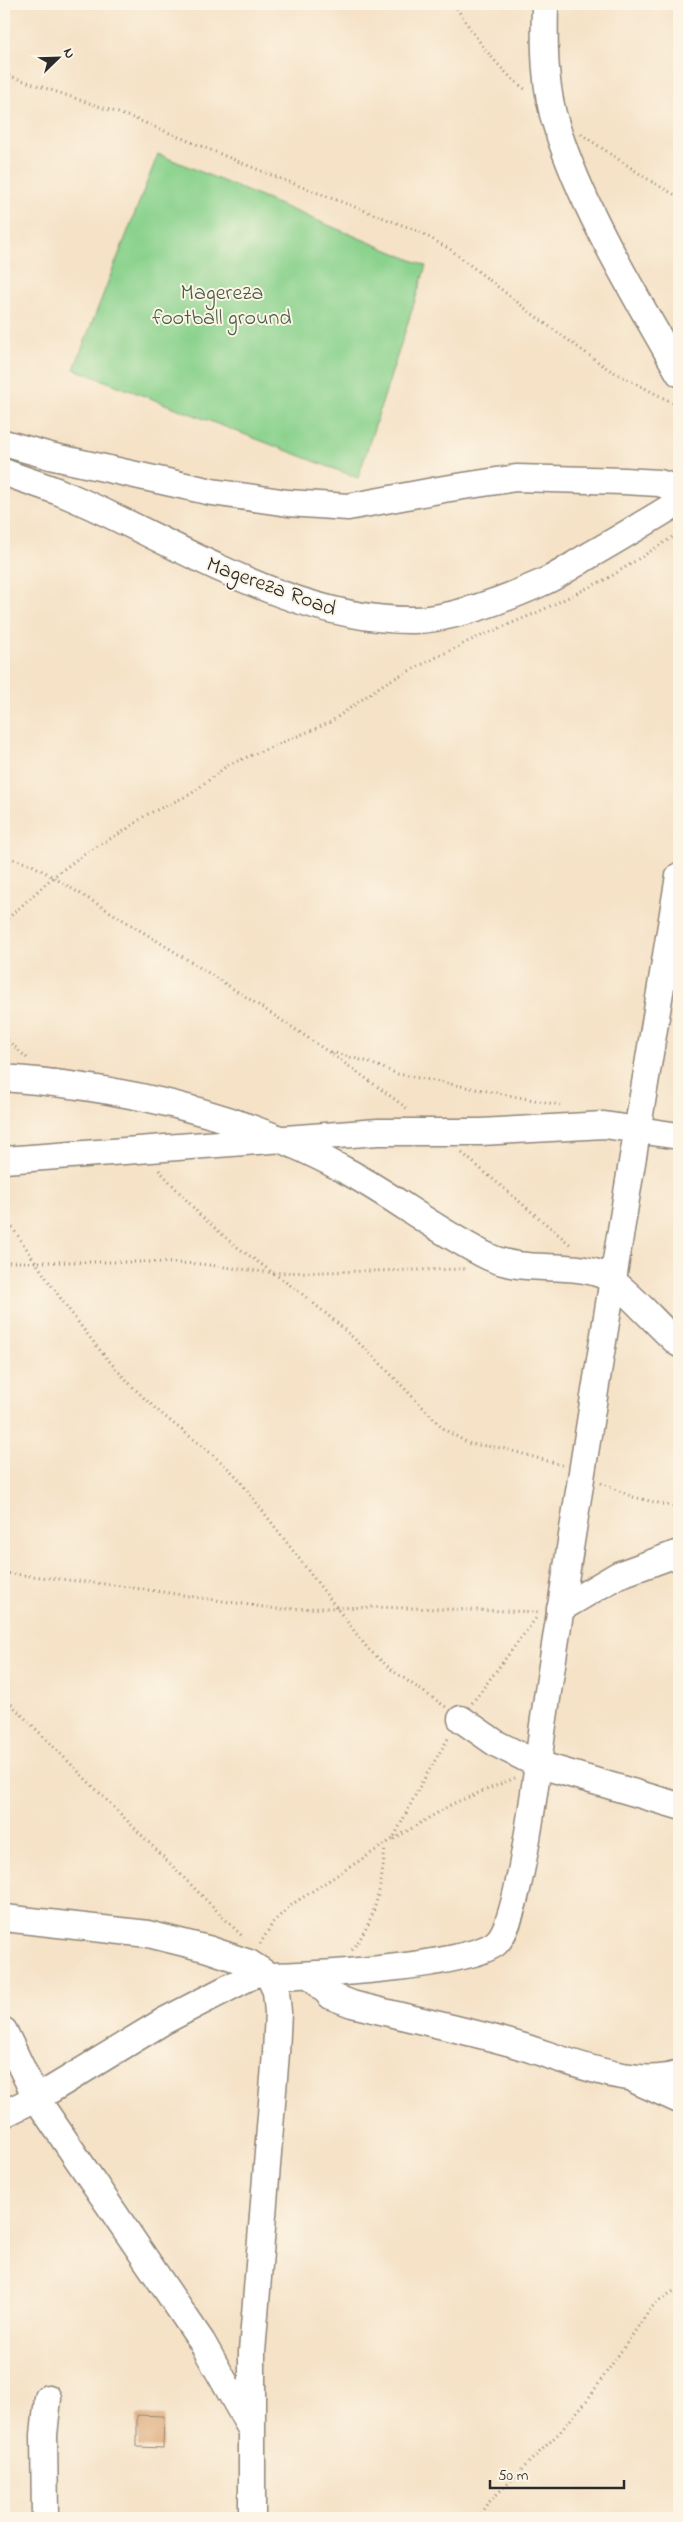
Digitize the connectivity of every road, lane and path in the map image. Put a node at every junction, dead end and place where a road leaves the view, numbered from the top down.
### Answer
1 (454, 4) edge
2 (544, 4) edge
3 (4, 74) edge
4 (554, 119) junction
5 (679, 197) edge
6 (679, 372) edge
7 (679, 406) edge
8 (4, 443) edge
9 (4, 472) edge
10 (679, 489) edge
11 (679, 502) edge
12 (679, 533) edge
13 (4, 856) edge
14 (679, 876) edge
15 (53, 877) junction
16 (4, 922) edge
17 (327, 1051) junction
18 (4, 1078) edge
19 (567, 1107) dead end
20 (638, 1130) junction
21 (435, 1131) junction
22 (679, 1136) edge
23 (276, 1139) junction
24 (141, 1151) junction
25 (4, 1160) edge
26 (4, 1215) edge
27 (572, 1248) dead end
28 (4, 1262) edge
29 (38, 1262) junction
30 (475, 1268) dead end
31 (273, 1273) junction
32 (613, 1282) junction
33 (679, 1344) edge
34 (582, 1474) junction
35 (679, 1508) edge
36 (679, 1553) edge
37 (4, 1573) edge
38 (560, 1608) junction
39 (338, 1609) junction
40 (4, 1697) edge
41 (461, 1719) junction
42 (537, 1768) junction
43 (679, 1806) edge
44 (393, 1839) junction
45 (385, 1846) junction
46 (4, 1918) edge
47 (259, 1965) junction
48 (322, 1973) junction
49 (4, 2031) edge
50 (679, 2074) edge
51 (627, 2077) junction
52 (36, 2098) junction
53 (679, 2100) edge
54 (4, 2114) edge
55 (679, 2288) edge
56 (48, 2398) dead end
57 (252, 2431) junction
58 (45, 2518) edge
59 (252, 2518) edge
60 (478, 2518) edge

1 - 4 path
2 - 4 street
3 - 7 path
4 - 5 path
4 - 6 street
8 - 10 street
9 - 11 street, Magereza Road
12 - 15 path
13 - 15 path
14 - 20 street
15 - 16 path
15 - 17 path
17 - 19 path
17 - 21 path
18 - 23 street
20 - 21 street
20 - 22 street
20 - 32 street
21 - 23 street
21 - 27 path
23 - 24 street
23 - 32 street
24 - 25 street
24 - 31 path
26 - 29 path
28 - 29 path
29 - 31 path
29 - 39 path
30 - 31 path
31 - 34 path
32 - 33 street
32 - 34 street
34 - 35 path
34 - 38 street
36 - 38 street
37 - 39 path
38 - 42 street
39 - 41 path
39 - 41 path
40 - 47 path
41 - 42 street
41 - 44 path
42 - 43 street
42 - 44 path
42 - 48 street
44 - 45 path
45 - 47 path
45 - 48 path
46 - 47 street
47 - 48 street
47 - 52 street
47 - 57 street
48 - 51 street
49 - 52 street
50 - 51 street
51 - 53 street
52 - 54 street
52 - 57 street
55 - 60 path
56 - 58 street
57 - 59 street

